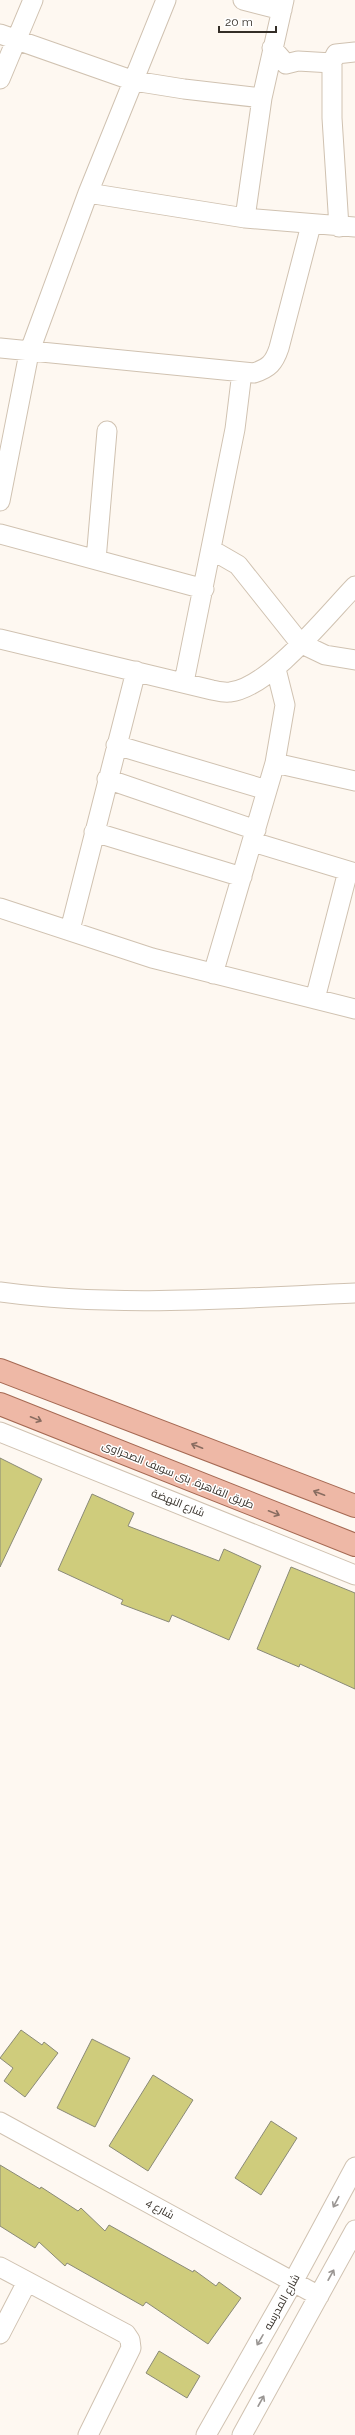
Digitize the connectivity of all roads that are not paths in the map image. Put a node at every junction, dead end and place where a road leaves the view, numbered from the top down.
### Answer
1 (33, 0) edge
2 (166, 0) edge
3 (243, 0) edge
4 (283, 5) edge
5 (8, 37) edge
6 (272, 48) junction
7 (355, 52) edge
8 (332, 63) junction
9 (0, 79) edge
10 (134, 81) junction
11 (262, 98) junction
12 (88, 194) junction
13 (245, 218) junction
14 (311, 225) junction
15 (347, 227) edge
16 (0, 348) edge
17 (29, 352) junction
18 (242, 372) junction
19 (107, 431) dead end
20 (1, 495) edge
21 (0, 534) edge
22 (212, 550) junction
23 (96, 560) junction
24 (355, 586) edge
25 (204, 589) junction
26 (0, 639) edge
27 (300, 643) junction
28 (355, 660) edge
29 (276, 669) junction
30 (136, 671) junction
31 (184, 682) junction
32 (116, 745) junction
33 (274, 763) junction
34 (107, 779) junction
35 (355, 781) edge
36 (267, 790) junction
37 (94, 832) junction
38 (254, 836) junction
39 (352, 872) edge
40 (242, 877) junction
41 (0, 908) edge
42 (70, 930) junction
43 (213, 974) junction
44 (315, 999) junction
45 (355, 1009) edge
46 (0, 1292) edge
47 (355, 1293) edge
48 (0, 1370) edge
49 (0, 1404) edge
50 (0, 1432) edge
51 (355, 1506) edge
52 (355, 1545) edge
53 (355, 1575) edge
54 (0, 2122) edge
55 (355, 2167) edge
56 (355, 2230) edge
57 (0, 2267) edge
58 (27, 2282) junction
59 (293, 2282) junction
60 (319, 2296) junction
61 (0, 2334) edge
62 (88, 2435) edge
63 (206, 2435) edge
64 (242, 2435) edge

1 - 5 street
2 - 10 street
3 - 4 street
4 - 6 street
5 - 9 street
5 - 10 street
6 - 8 street
6 - 11 street
7 - 8 street
8 - 15 street
10 - 11 street
10 - 12 street
11 - 13 street
12 - 13 street
12 - 17 street
13 - 14 street
14 - 15 street
14 - 18 street
16 - 17 street
17 - 18 street
17 - 20 street
18 - 22 street
19 - 23 street
21 - 23 street
22 - 25 street
22 - 27 street
23 - 25 street
24 - 27 street
25 - 31 street
26 - 30 street
27 - 28 street
27 - 29 street
29 - 31 street
29 - 33 street
30 - 31 street
30 - 32 street
32 - 34 street
32 - 36 street
33 - 35 street
33 - 36 street
34 - 37 street
34 - 38 street
36 - 38 street
37 - 40 street
37 - 42 street
38 - 39 street
38 - 40 street
39 - 44 street
40 - 43 street
41 - 42 street
42 - 43 street
43 - 44 street
44 - 45 street
46 - 47 street
51 -> 48 main road
49 -> 52 main road, طريق القاهرة, بنى سويف الصحراوى
50 - 53 street, شارع النهضة
54 - 59 street, شارع 4
55 -> 59 street, شارع المدرسه
60 -> 56 street
57 - 58 street
58 - 61 street
58 - 62 street
59 - 60 street, شارع 4
59 -> 63 street, شارع المدرسه
64 -> 60 street

